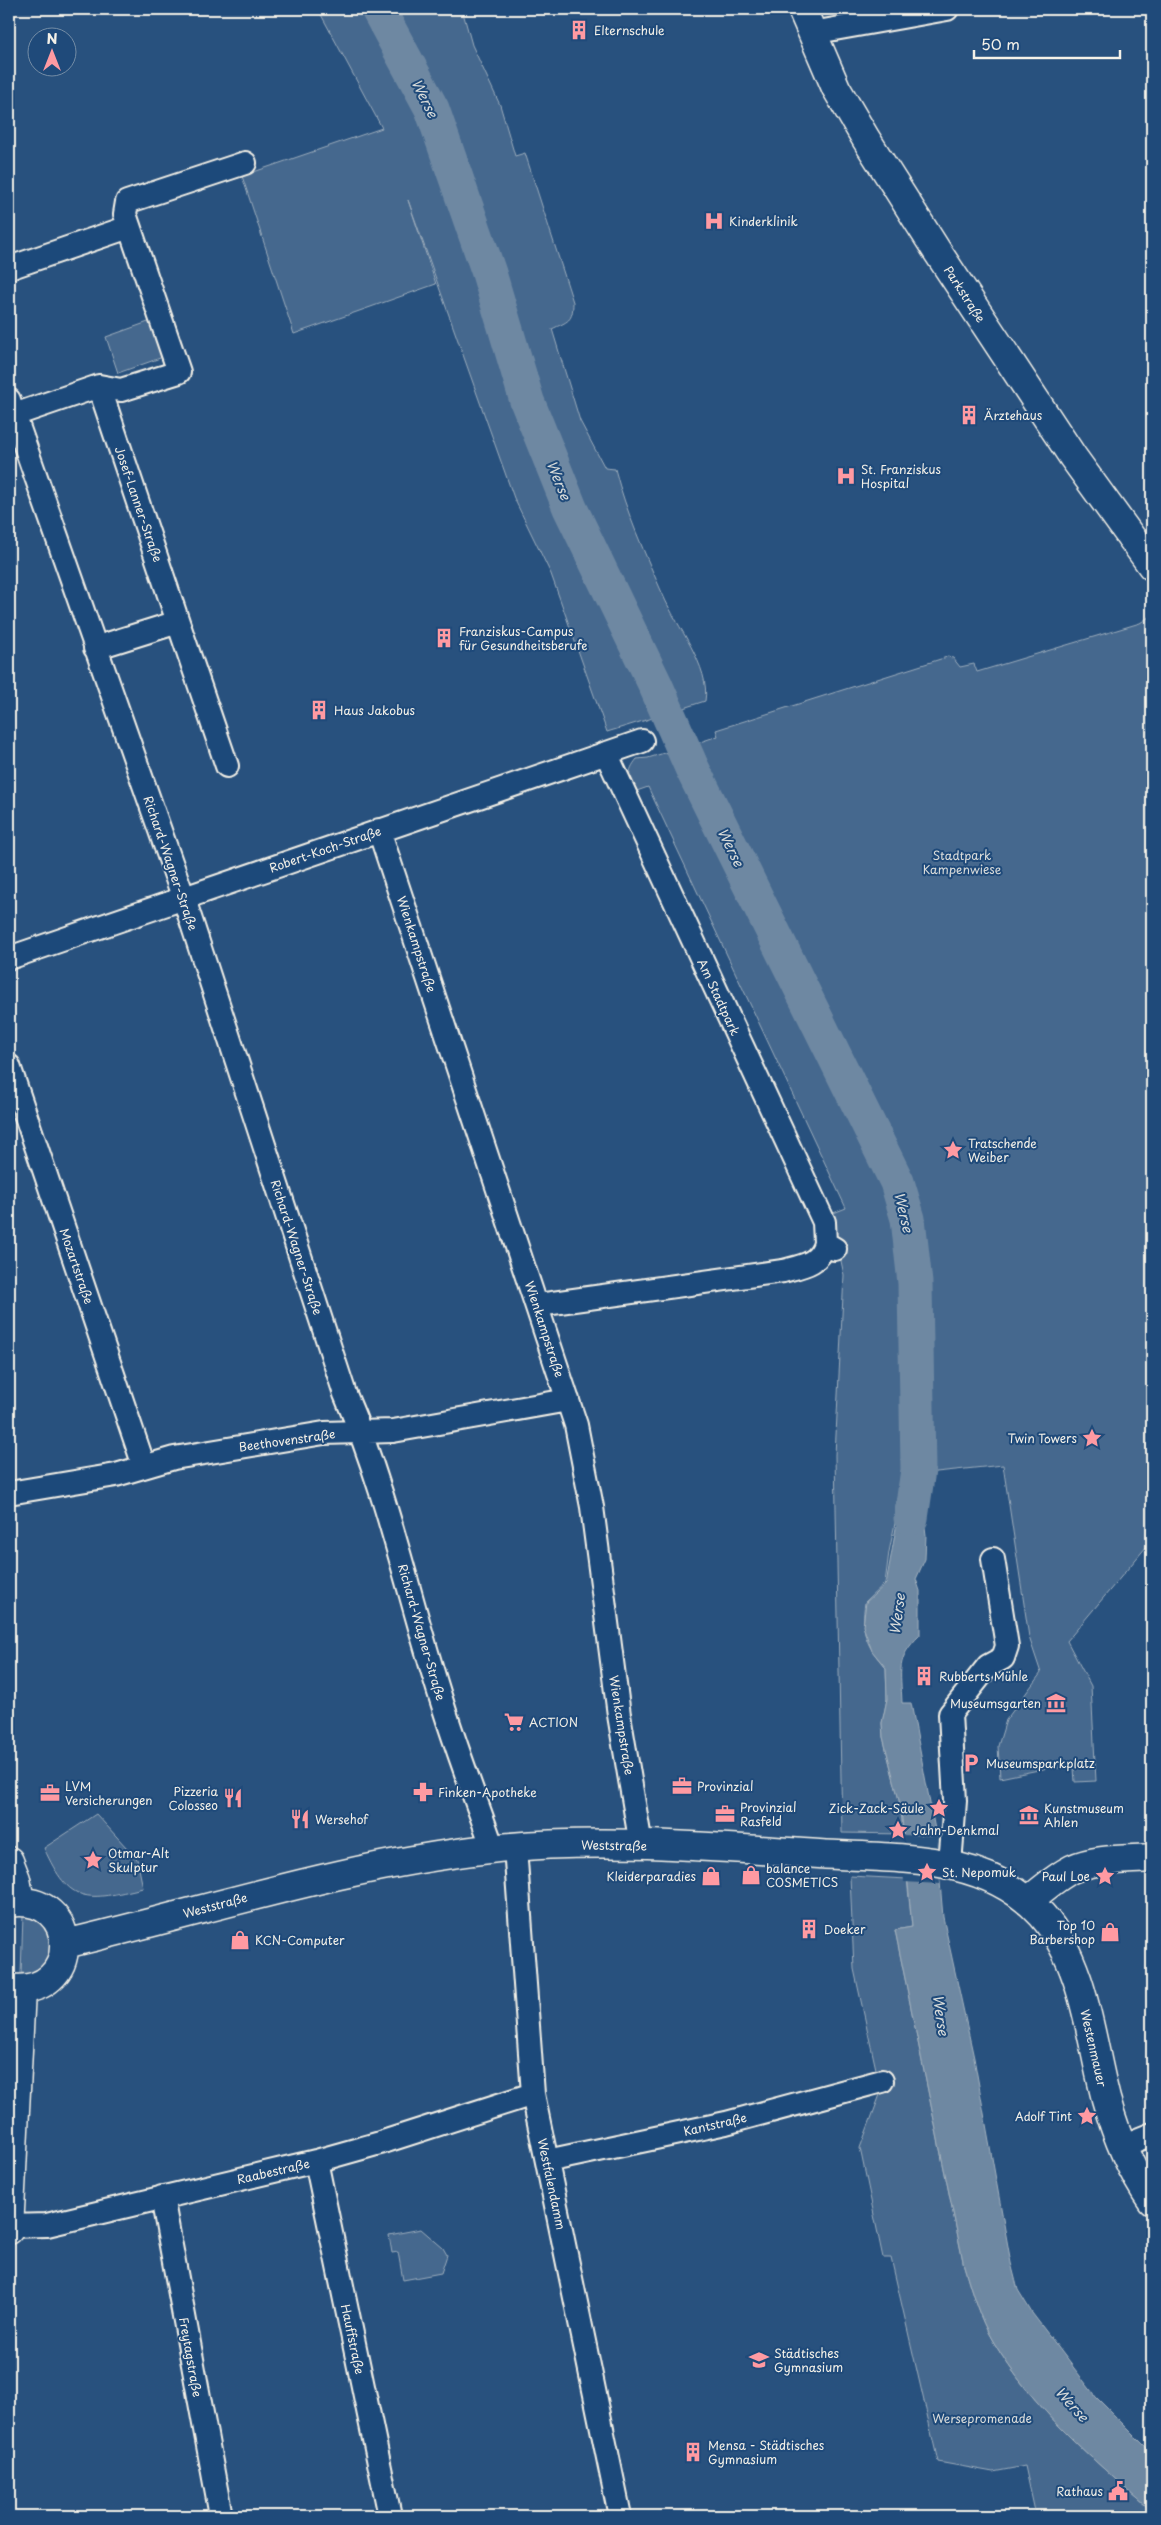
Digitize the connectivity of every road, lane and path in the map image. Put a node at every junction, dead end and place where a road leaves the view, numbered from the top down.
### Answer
1 (947, 9) edge
2 (807, 21) edge
3 (245, 164) dead end
4 (129, 227) junction
5 (9, 268) edge
6 (99, 386) junction
7 (12, 407) edge
8 (1152, 566) edge
9 (178, 622) junction
10 (95, 648) junction
11 (642, 740) dead end
12 (606, 753) junction
13 (227, 766) dead end
14 (379, 830) junction
15 (184, 899) junction
16 (9, 958) edge
17 (9, 1066) edge
18 (538, 1306) junction
19 (568, 1400) junction
20 (362, 1433) junction
21 (144, 1466) junction
22 (9, 1493) edge
23 (993, 1559) dead end
24 (641, 1845) junction
25 (504, 1848) junction
26 (1152, 1858) edge
27 (9, 1861) edge
28 (944, 1863) junction
29 (1028, 1901) junction
30 (15, 1902) edge
31 (65, 1944) junction
32 (15, 1989) edge
33 (882, 2081) dead end
34 (532, 2094) junction
35 (1152, 2134) edge
36 (1122, 2146) junction
37 (316, 2161) junction
38 (547, 2161) junction
39 (162, 2197) junction
40 (1152, 2201) edge
41 (9, 2226) edge
42 (9, 2230) edge
43 (615, 2515) edge
44 (221, 2516) edge
45 (390, 2516) edge

1 - 2 street
2 - 8 street, Parkstraße
3 - 4 street
4 - 5 street
4 - 6 street
6 - 7 street
6 - 9 street, Josef-Lanner-Straße
7 - 10 street, Richard-Wagner-Straße
9 - 10 street
9 - 13 street
10 - 15 street, Richard-Wagner-Straße
11 - 12 street, Robert-Koch-Straße
12 - 14 street, Robert-Koch-Straße
12 - 18 street, Am Stadtpark
14 - 15 street, Robert-Koch-Straße
14 - 18 street, Wienkampstraße
15 - 16 street, Robert-Koch-Straße
15 - 20 street, Richard-Wagner-Straße
17 - 21 street, Mozartstraße
18 - 19 street, Wienkampstraße
19 - 20 street, Beethovenstraße
19 - 24 street, Wienkampstraße
20 - 21 street, Beethovenstraße
20 - 25 street, Richard-Wagner-Straße
21 - 22 street, Beethovenstraße
23 - 28 street
24 - 25 street, Weststraße
24 - 28 street, Weststraße
25 - 31 street, Weststraße
25 - 34 street, Westfalendamm
26 - 29 street
27 - 30 street
28 - 29 street, Weststraße
29 - 36 street, Westenmauer
30 - 31 street
31 - 32 street
32 - 41 street
33 - 38 street, Kantstraße
34 - 37 street, Raabestraße
34 - 38 street, Westfalendamm
35 - 36 street
36 - 40 street, Westenmauer
37 - 39 street, Raabestraße
37 - 45 street, Hauffstraße
38 - 43 street, Westfalendamm
39 - 41 street, Raabestraße
39 - 44 street, Freytagstraße
41 - 42 street

